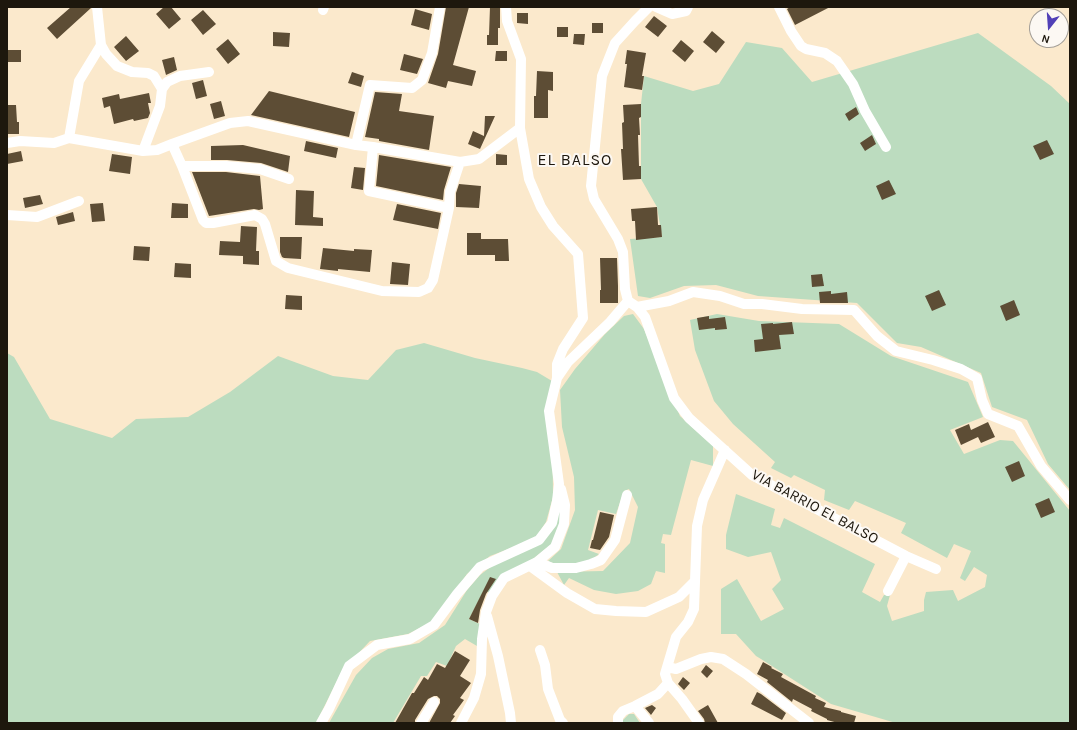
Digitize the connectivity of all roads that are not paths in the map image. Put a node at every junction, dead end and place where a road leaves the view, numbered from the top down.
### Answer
1 (97, 7) edge
2 (440, 7) edge
3 (506, 7) edge
4 (649, 7) edge
5 (656, 7) edge
6 (688, 7) edge
7 (780, 7) edge
8 (101, 45) junction
9 (209, 72) dead end
10 (162, 89) junction
11 (520, 128) junction
12 (69, 138) junction
13 (7, 144) edge
14 (172, 144) junction
15 (356, 145) junction
16 (373, 147) junction
17 (886, 147) dead end
18 (143, 151) junction
19 (460, 162) junction
20 (182, 166) junction
21 (288, 179) dead end
22 (78, 201) dead end
23 (449, 208) junction
24 (7, 215) edge
25 (628, 301) junction
26 (637, 307) junction
27 (556, 378) junction
28 (724, 450) junction
29 (559, 484) junction
30 (627, 495) dead end
31 (1070, 500) edge
32 (906, 556) junction
33 (533, 564) junction
34 (936, 569) dead end
35 (695, 581) junction
36 (888, 590) dead end
37 (486, 612) junction
38 (540, 650) dead end
39 (667, 667) junction
40 (668, 683) junction
41 (434, 702) dead end
42 (636, 706) junction
43 (320, 723) edge
44 (421, 723) edge
45 (461, 723) edge
46 (511, 723) edge
47 (563, 723) edge
48 (618, 723) edge
49 (649, 723) edge
50 (699, 723) edge
51 (809, 723) edge

1 - 8 street
2 - 15 street
3 - 11 street
4 - 25 street
5 - 6 street
7 - 17 street
8 - 10 street
8 - 12 street
9 - 10 street
10 - 18 street
11 - 19 street
11 - 27 street
12 - 13 street
12 - 18 street
14 - 15 street
14 - 18 street
14 - 20 street
15 - 16 street
16 - 19 street
16 - 23 street
19 - 23 street
20 - 21 street
20 - 23 street
22 - 24 street
25 - 26 street
25 - 27 street
26 - 28 street, VIA BARRIO EL BALSO
26 - 31 street
27 - 29 street
28 - 32 street, VIA BARRIO EL BALSO
28 - 35 street
29 - 33 street
29 - 43 street
30 - 33 street
32 - 34 street, VIA BARRIO EL BALSO
32 - 36 street
33 - 35 street
33 - 37 street
35 - 39 street
37 - 45 street
37 - 46 street
38 - 47 street
39 - 40 street
39 - 51 street
40 - 42 street
40 - 50 street
41 - 44 street
42 - 48 street
42 - 49 street

